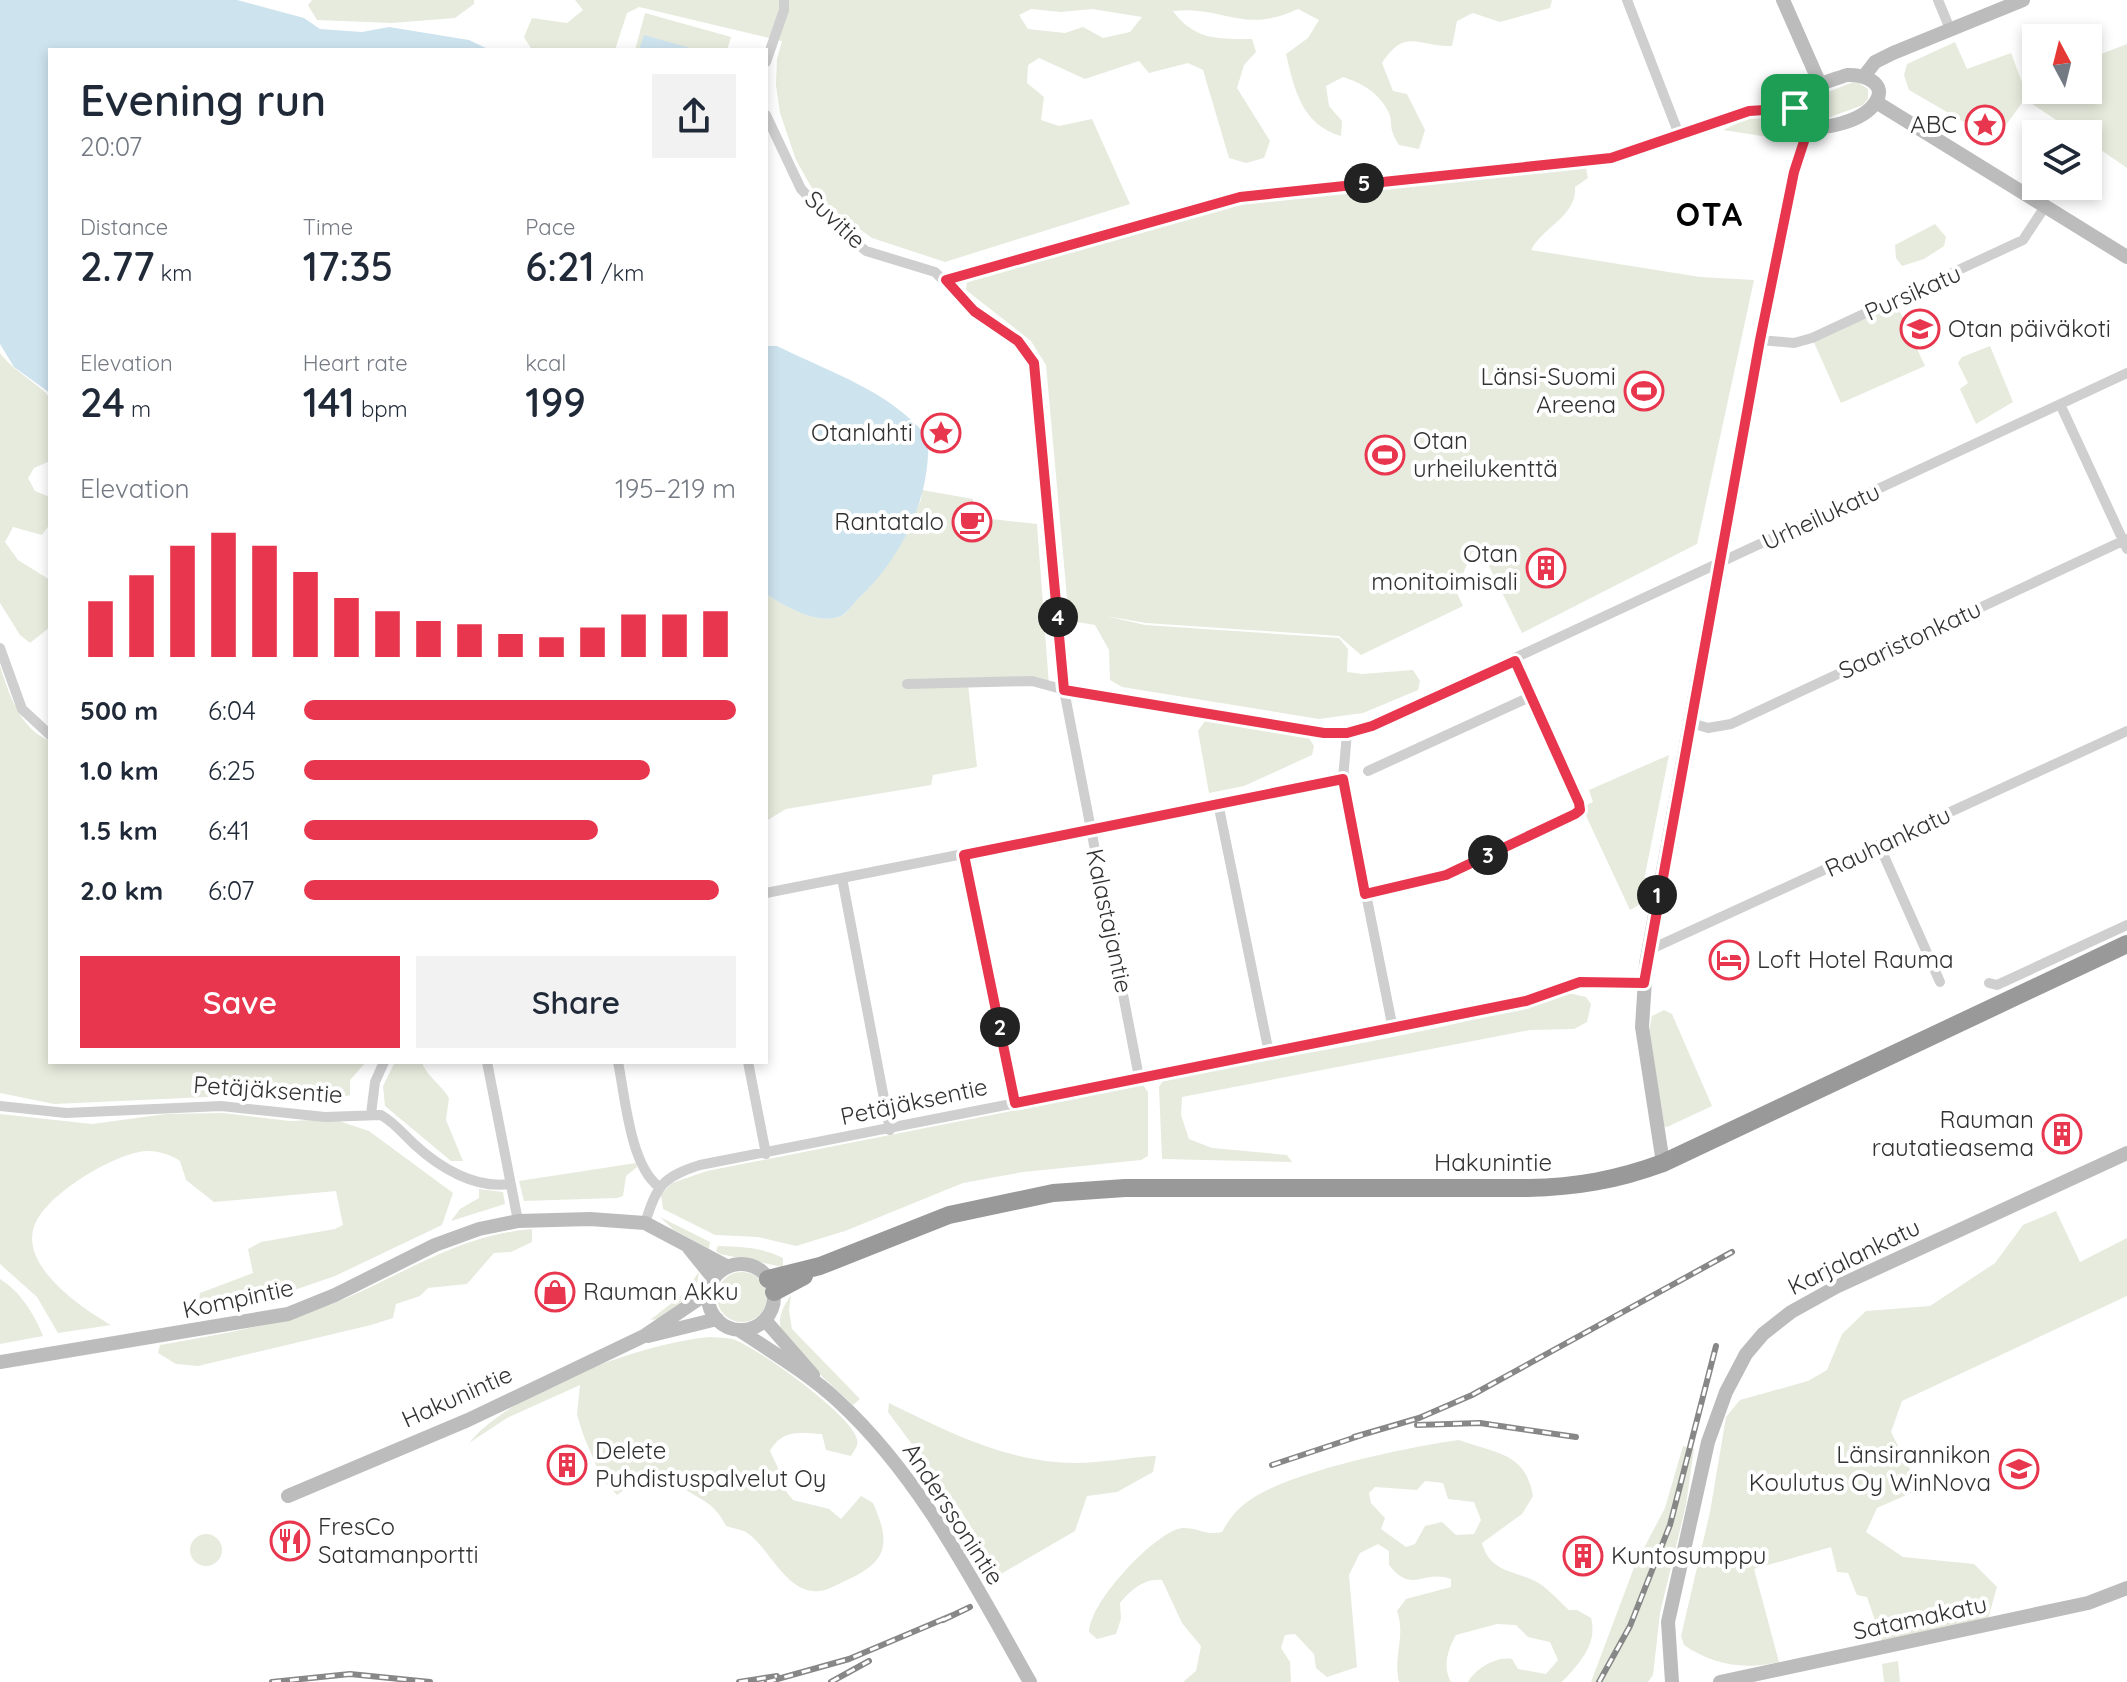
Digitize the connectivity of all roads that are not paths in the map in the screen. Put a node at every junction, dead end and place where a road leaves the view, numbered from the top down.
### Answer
1 (784, 0) edge
2 (1627, 0) edge
3 (1783, 0) edge
4 (1938, 0) edge
5 (2023, 0) edge
6 (1950, 29) junction
7 (768, 55) edge
8 (1865, 75) junction
9 (1820, 84) junction
10 (1876, 102) junction
11 (1795, 108) junction
12 (768, 119) edge
13 (1809, 126) junction
14 (1680, 137) junction
15 (2046, 205) junction
16 (2127, 257) edge
17 (946, 280) junction
18 (1760, 340) junction
19 (2127, 373) edge
20 (2060, 404) junction
21 (2126, 543) edge
22 (1720, 565) junction
23 (0, 648) edge
24 (1515, 661) junction
25 (907, 684) dead end
26 (1064, 690) junction
27 (1532, 696) junction
28 (1691, 723) junction
29 (2127, 731) edge
30 (48, 733) edge
31 (1347, 733) junction
32 (1368, 771) dead end
33 (1343, 779) junction
34 (1218, 803) junction
35 (1090, 830) junction
36 (1880, 847) junction
37 (964, 855) junction
38 (842, 878) junction
39 (768, 893) edge
40 (1365, 894) junction
41 (2127, 925) edge
42 (2127, 944) edge
43 (1649, 950) junction
44 (1940, 982) dead end
45 (1644, 983) junction
46 (1989, 983) dead end
47 (1393, 1029) junction
48 (1269, 1053) junction
49 (383, 1064) edge
50 (487, 1064) edge
51 (618, 1064) edge
52 (748, 1064) edge
53 (1139, 1077) junction
54 (1015, 1103) junction
55 (0, 1106) edge
56 (371, 1114) junction
57 (890, 1130) junction
58 (2127, 1153) edge
59 (766, 1154) junction
60 (1663, 1163) junction
61 (510, 1184) junction
62 (658, 1186) junction
63 (518, 1221) junction
64 (645, 1223) junction
65 (688, 1248) junction
66 (728, 1267) junction
67 (711, 1285) junction
68 (771, 1286) junction
69 (717, 1319) junction
70 (765, 1320) junction
71 (739, 1330) junction
72 (644, 1336) junction
73 (0, 1362) edge
74 (820, 1385) junction
75 (288, 1496) dead end
76 (2127, 1588) edge
77 (1030, 1682) edge
78 (1672, 1682) edge
79 (1720, 1682) edge

1 - 7 street
2 - 14 street
3 - 9 main road
4 - 6 street
5 - 6 main road
6 - 8 main road
8 - 9 main road
8 - 10 main road
9 - 11 main road
10 - 13 main road
10 - 15 main road
11 - 13 main road
11 - 14 street
12 - 17 street, Suvitie
13 - 18 main road
14 - 17 street
15 - 16 main road
15 - 18 street, Pursikatu
17 - 26 street, Kalastajantie
18 - 22 main road
19 - 20 street, Urheilukatu
20 - 21 street
20 - 22 street, Urheilukatu
21 - 28 street, Saaristonkatu
22 - 24 street, Urheilukatu
22 - 28 main road
23 - 30 street
24 - 27 street
24 - 31 street, Urheilukatu
25 - 26 street
26 - 31 street
26 - 35 street, Kalastajantie
27 - 32 street
27 - 40 street
28 - 43 main road
29 - 36 street, Rauhankatu
31 - 33 street
33 - 34 street
33 - 40 street
34 - 35 street
34 - 48 street
35 - 37 street
35 - 53 street, Kalastajantie
36 - 43 street, Rauhankatu
36 - 44 street
37 - 38 street
37 - 54 street
38 - 39 street
38 - 57 street
40 - 47 street
41 - 46 street
42 - 60 highway, Hakunintie
43 - 45 main road
45 - 47 street, Petäjäksentie
45 - 60 main road
47 - 48 street, Petäjäksentie
48 - 53 street, Petäjäksentie
49 - 56 street
50 - 61 street
51 - 62 street
52 - 59 street
53 - 54 street, Petäjäksentie
54 - 57 street, Petäjäksentie
55 - 56 street, Petäjäksentie
56 - 61 street, Petäjäksentie
57 - 59 street, Petäjäksentie
58 - 78 main road, Karjalankatu
59 - 62 street, Petäjäksentie
60 - 68 highway, Hakunintie
61 - 63 street
62 - 64 street
63 - 64 main road
63 - 73 main road, Kompintie
64 - 65 main road
65 - 66 main road
65 - 67 main road
66 - 67 main road
66 - 68 main road
67 - 69 main road
67 - 72 main road, Hakunintie
68 - 70 main road
69 - 71 main road
69 - 72 main road, Hakunintie
70 - 71 main road
70 - 74 main road, Anderssonintie
71 - 74 main road, Anderssonintie
72 - 75 main road, Hakunintie
74 - 77 main road, Anderssonintie
76 - 79 main road, Satamakatu

